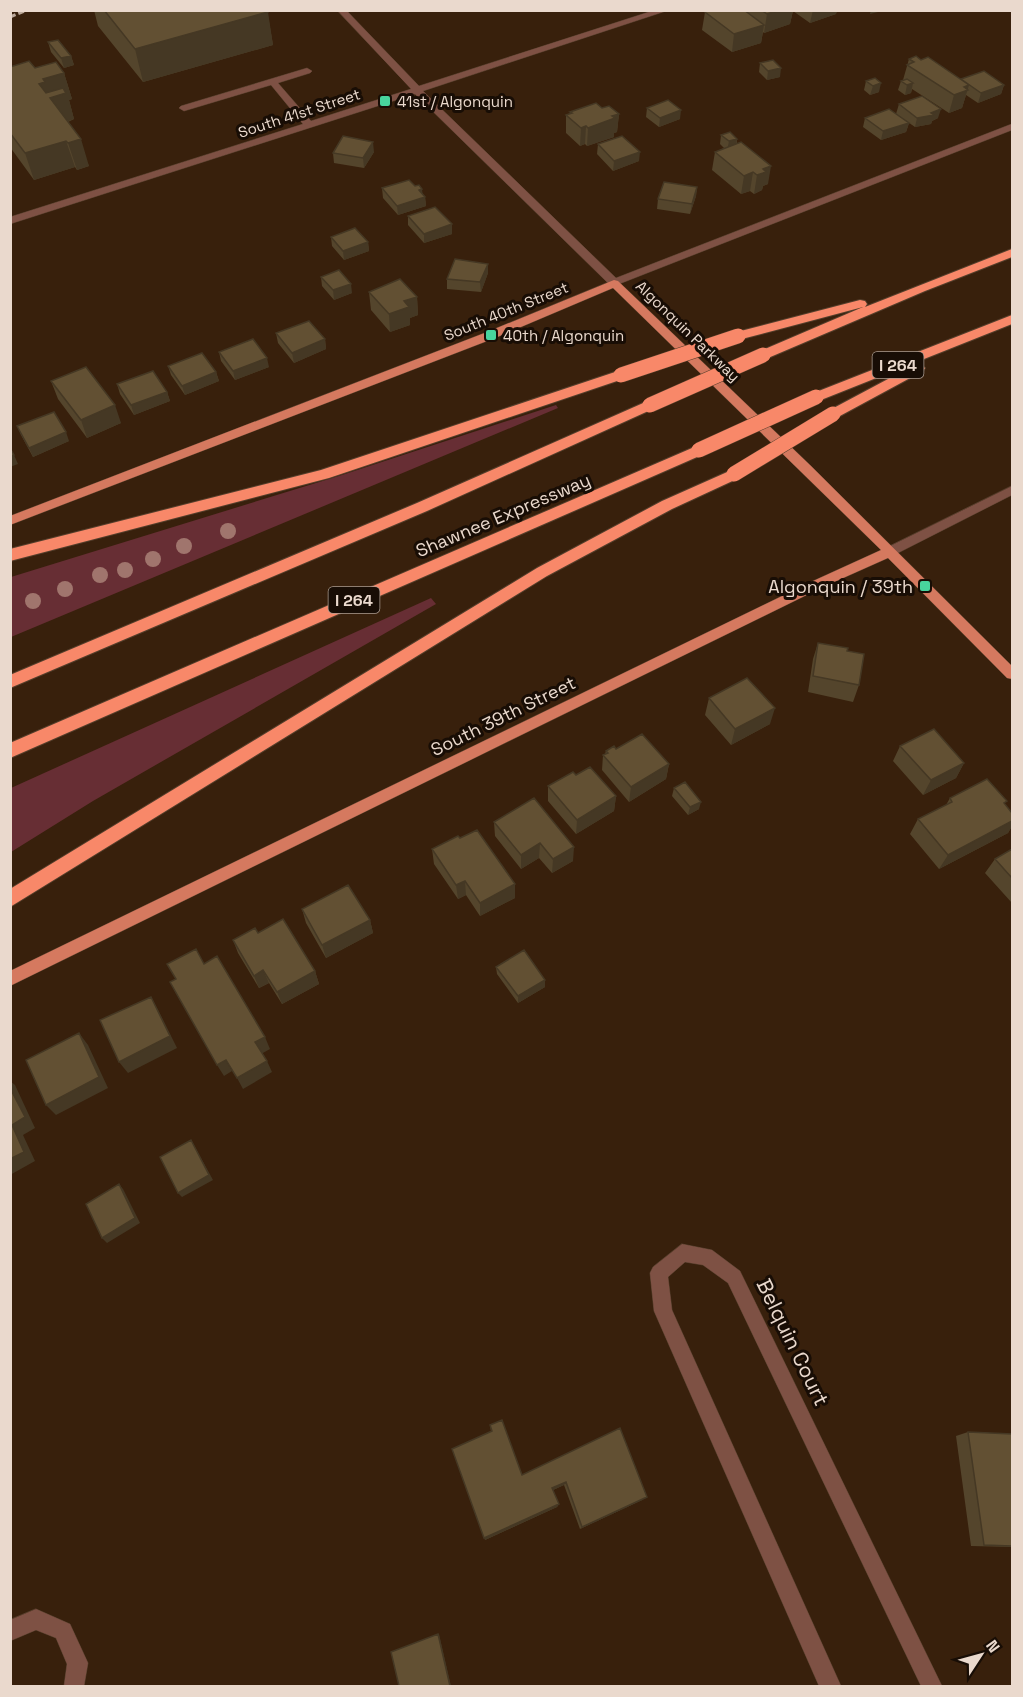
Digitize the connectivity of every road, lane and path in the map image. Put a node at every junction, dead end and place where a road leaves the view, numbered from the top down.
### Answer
1 (341, 10) edge
2 (665, 10) edge
3 (307, 72) dead end
4 (273, 82) junction
5 (417, 90) junction
6 (184, 108) dead end
7 (309, 125) junction
8 (1012, 127) edge
9 (10, 221) edge
10 (1012, 253) edge
11 (614, 283) junction
12 (920, 288) junction
13 (1012, 319) edge
14 (980, 334) junction
15 (1012, 490) edge
16 (10, 521) edge
17 (889, 552) junction
18 (10, 555) edge
19 (1012, 674) edge
20 (10, 682) edge
21 (10, 751) edge
22 (10, 899) edge
23 (10, 979) edge
24 (10, 1631) edge
25 (74, 1686) edge
26 (830, 1686) edge
27 (932, 1686) edge

1 - 5 street, Algonquin Parkway
2 - 5 street, South 41st Street
3 - 4 street
4 - 6 street
4 - 7 street
5 - 7 street, South 41st Street
5 - 11 street, Algonquin Parkway
7 - 9 street, South 41st Street
8 - 11 street, South 40th Street
10 - 12 highway
11 - 16 main road, South 40th Street
11 - 17 main road, Algonquin Parkway
12 - 18 highway, bridge
12 - 20 highway, bridge
13 - 14 highway, Shawnee Expressway / I 264
14 - 21 highway, Shawnee Expressway / I 264, bridge
14 - 22 highway, bridge
15 - 17 street, South 39th Street
17 - 19 main road, Algonquin Parkway
17 - 23 main road, South 39th Street
24 - 25 street
26 - 27 street, Belquin Court

